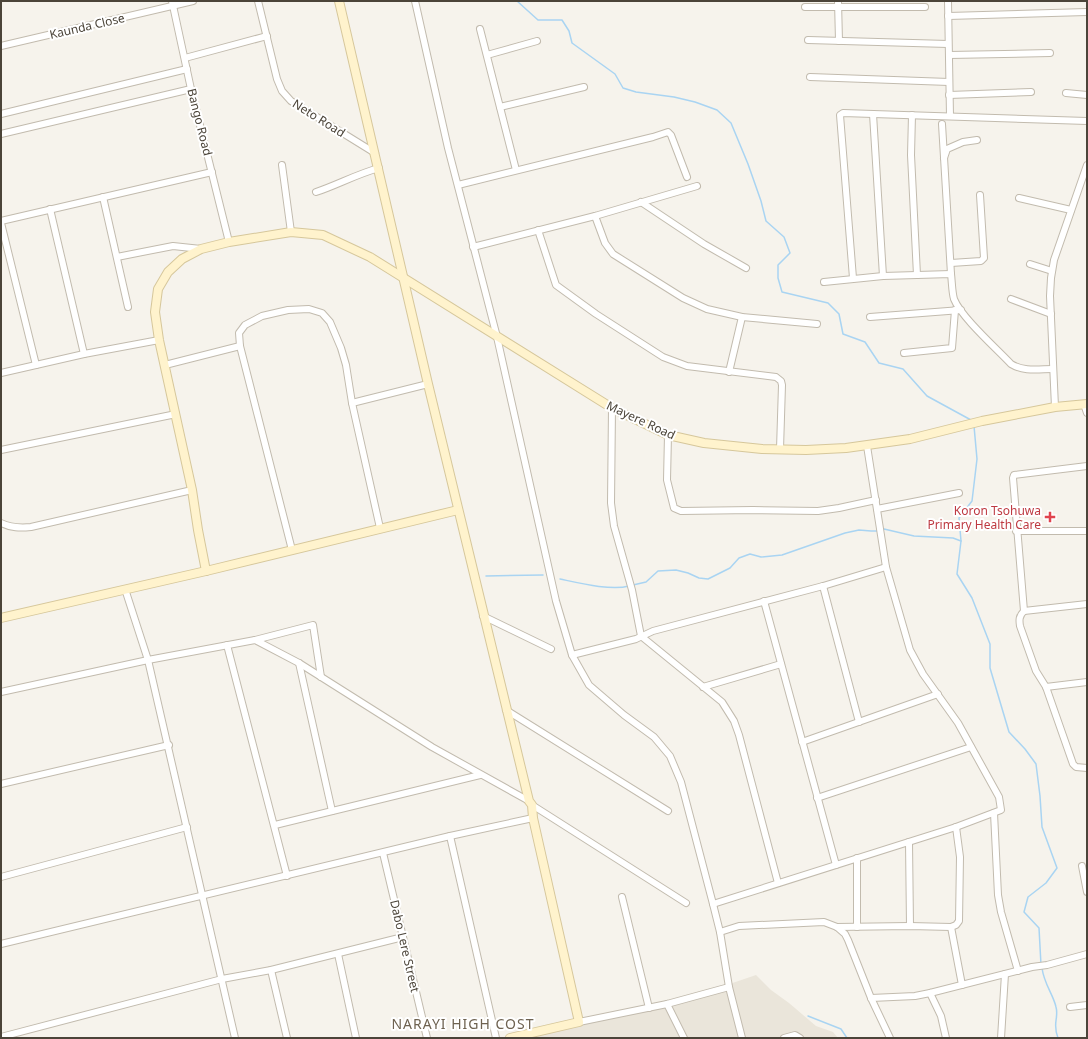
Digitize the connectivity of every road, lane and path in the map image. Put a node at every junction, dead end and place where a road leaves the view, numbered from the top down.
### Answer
1 (193, 1) edge
2 (258, 1) edge
3 (339, 1) edge
4 (415, 1) edge
5 (948, 1) edge
6 (172, 3) edge
7 (838, 4) edge
8 (805, 7) dead end
9 (925, 7) dead end
10 (1087, 12) edge
11 (948, 16) junction
12 (480, 29) dead end
13 (267, 36) junction
14 (808, 40) dead end
15 (537, 41) dead end
16 (839, 41) junction
17 (948, 44) junction
18 (1, 46) edge
19 (1050, 53) dead end
20 (487, 55) junction
21 (948, 55) junction
22 (185, 58) junction
23 (187, 69) junction
24 (810, 77) dead end
25 (949, 82) junction
26 (584, 87) dead end
27 (191, 89) junction
28 (1031, 92) dead end
29 (1066, 94) dead end
30 (949, 95) junction
31 (1087, 95) edge
32 (500, 107) junction
33 (1, 114) edge
34 (873, 114) junction
35 (912, 115) junction
36 (950, 116) junction
37 (1087, 121) edge
38 (942, 124) dead end
39 (1, 134) edge
40 (977, 140) dead end
41 (375, 153) junction
42 (943, 159) junction
43 (282, 165) dead end
44 (1087, 165) edge
45 (379, 168) junction
46 (516, 170) junction
47 (212, 172) junction
48 (687, 177) dead end
49 (458, 185) junction
50 (697, 186) dead end
51 (316, 192) dead end
52 (980, 195) dead end
53 (103, 197) junction
54 (1019, 198) dead end
55 (641, 202) junction
56 (50, 209) junction
57 (1071, 210) junction
58 (595, 216) junction
59 (1, 222) edge
60 (538, 230) junction
61 (291, 232) junction
62 (229, 242) junction
63 (473, 247) junction
64 (201, 249) junction
65 (117, 257) junction
66 (951, 263) junction
67 (1030, 264) dead end
68 (746, 268) dead end
69 (1052, 271) junction
70 (917, 274) junction
71 (951, 274) junction
72 (883, 276) junction
73 (404, 278) junction
74 (853, 278) junction
75 (824, 282) dead end
76 (1011, 299) dead end
77 (128, 307) dead end
78 (958, 310) junction
79 (1051, 314) junction
80 (742, 317) junction
81 (870, 317) dead end
82 (817, 324) dead end
83 (498, 337) junction
84 (160, 340) junction
85 (240, 346) junction
86 (904, 353) dead end
87 (84, 354) junction
88 (36, 365) junction
89 (165, 365) junction
90 (1053, 369) junction
91 (729, 372) junction
92 (1, 373) edge
93 (428, 384) junction
94 (352, 403) junction
95 (1086, 404) edge
96 (1055, 407) junction
97 (612, 408) junction
98 (1087, 413) edge
99 (176, 414) junction
100 (668, 435) junction
101 (867, 446) junction
102 (780, 449) junction
103 (1, 450) edge
104 (1087, 466) edge
105 (192, 490) junction
106 (959, 493) dead end
107 (876, 500) junction
108 (877, 509) junction
109 (458, 510) junction
110 (1, 523) edge
111 (380, 528) junction
112 (1087, 531) edge
113 (1016, 532) junction
114 (292, 550) junction
115 (886, 567) junction
116 (206, 571) junction
117 (823, 586) junction
118 (125, 589) junction
119 (764, 601) junction
120 (1087, 604) edge
121 (1024, 611) junction
122 (484, 616) junction
123 (1, 618) edge
124 (641, 636) junction
125 (254, 640) junction
126 (227, 645) junction
127 (551, 649) dead end
128 (572, 655) junction
129 (148, 660) junction
130 (299, 663) junction
131 (781, 664) junction
132 (321, 677) junction
133 (1087, 682) edge
134 (703, 687) junction
135 (1046, 687) junction
136 (1, 692) edge
137 (938, 694) junction
138 (506, 710) junction
139 (859, 722) junction
140 (802, 742) junction
141 (169, 745) junction
142 (971, 747) junction
143 (1087, 768) edge
144 (480, 775) junction
145 (1, 784) edge
146 (817, 798) junction
147 (530, 803) junction
148 (332, 811) junction
149 (668, 811) dead end
150 (994, 813) junction
151 (533, 818) junction
152 (275, 824) junction
153 (187, 827) junction
154 (956, 827) junction
155 (450, 836) junction
156 (909, 842) junction
157 (384, 853) junction
158 (857, 858) junction
159 (836, 865) junction
160 (1082, 866) dead end
161 (287, 876) junction
162 (1, 877) edge
163 (778, 884) junction
164 (1087, 892) edge
165 (203, 896) junction
166 (622, 897) dead end
167 (686, 903) dead end
168 (713, 904) junction
169 (910, 926) junction
170 (837, 927) junction
171 (854, 927) junction
172 (951, 927) junction
173 (720, 932) junction
174 (845, 934) junction
175 (404, 937) junction
176 (1, 944) edge
177 (338, 954) junction
178 (1087, 954) edge
179 (271, 970) junction
180 (1018, 971) junction
181 (1005, 974) junction
182 (222, 979) junction
183 (962, 985) junction
184 (729, 987) junction
185 (930, 993) junction
186 (871, 998) junction
187 (667, 1004) junction
188 (1087, 1005) edge
189 (1070, 1007) dead end
190 (649, 1008) junction
191 (579, 1022) junction
192 (1, 1037) edge
193 (235, 1038) edge
194 (287, 1038) edge
195 (356, 1038) edge
196 (427, 1038) edge
197 (496, 1038) edge
198 (510, 1038) edge
199 (684, 1038) edge
200 (742, 1038) edge
201 (784, 1038) edge
202 (800, 1038) edge
203 (890, 1038) edge
204 (946, 1038) edge
205 (1002, 1038) edge

1 - 6 street, Kaunda Close
2 - 13 street, Neto Road
3 - 41 street
4 - 49 street
5 - 11 street
6 - 18 street, Kaunda Close
6 - 22 street, Bango Road
7 - 8 street
7 - 9 street
7 - 16 street
10 - 11 street
11 - 17 street
12 - 20 street
13 - 22 street
13 - 41 street, Neto Road
14 - 16 street
15 - 20 street
16 - 17 street
17 - 21 street
19 - 21 street
20 - 32 street
21 - 25 street
22 - 23 street, Bango Road
23 - 27 street, Bango Road
23 - 33 street
24 - 25 street
25 - 30 street
26 - 32 street
27 - 39 street
27 - 47 street, Bango Road
28 - 30 street
29 - 31 street
30 - 36 street
32 - 46 street
34 - 35 street
34 - 72 street
34 - 74 street
35 - 36 street
35 - 70 street
36 - 37 street
38 - 42 street
40 - 42 street
41 - 45 street
42 - 66 street
43 - 61 street
44 - 57 street
45 - 51 street
45 - 73 street
46 - 48 street
46 - 49 street
47 - 53 street
47 - 62 street, Bango Road
49 - 63 street
50 - 55 street
52 - 66 street
53 - 56 street
53 - 65 street
54 - 57 street
55 - 58 street
55 - 68 street
56 - 59 street
56 - 87 street
57 - 69 street
58 - 60 street
58 - 80 street
59 - 88 street
60 - 63 street
60 - 91 street
61 - 62 street, Mayere Road
61 - 73 street, Mayere Road
62 - 64 street, Mayere Road
63 - 83 street
64 - 65 street
64 - 84 street, Mayere Road
65 - 77 street
66 - 71 street
67 - 69 street
69 - 79 street
70 - 71 street
70 - 72 street
71 - 78 street
72 - 74 street
73 - 83 street, Mayere Road
73 - 93 street
74 - 75 street
76 - 79 street
78 - 81 street
78 - 86 street
78 - 90 street
79 - 90 street
80 - 82 street
80 - 91 street
83 - 97 street, Mayere Road
83 - 128 street
84 - 87 street
84 - 89 street, Mayere Road
85 - 89 street
85 - 94 street
85 - 114 street
87 - 88 street
88 - 92 street
89 - 99 street, Mayere Road
90 - 96 street
91 - 102 street
93 - 94 street
93 - 109 street
94 - 111 street
95 - 96 street, Mayere Road
95 - 98 street
96 - 101 street, Mayere Road
97 - 100 street, Mayere Road
97 - 124 street
99 - 103 street
99 - 105 street, Mayere Road
100 - 102 street, Mayere Road
100 - 107 street
101 - 102 street, Mayere Road
101 - 107 street
104 - 113 street
105 - 110 street
105 - 116 street, Mayere Road
106 - 108 street
107 - 108 street
108 - 115 street
109 - 111 street
109 - 122 street
111 - 114 street
112 - 113 street
113 - 121 street
114 - 116 street
115 - 117 street
115 - 137 street
116 - 118 street
117 - 119 street
117 - 139 street
118 - 123 street
118 - 129 street
119 - 124 street
119 - 131 street
120 - 121 street
121 - 135 street
122 - 127 street
122 - 138 street
124 - 128 street
124 - 134 street
125 - 126 street
125 - 130 street
125 - 132 street
126 - 129 street
126 - 152 street
128 - 168 street
129 - 136 street
129 - 141 street
130 - 132 street
130 - 148 street
131 - 134 street
131 - 140 street
132 - 144 street
133 - 135 street
134 - 163 street
135 - 143 street
137 - 139 street
137 - 142 street
138 - 147 street
138 - 149 street
139 - 140 street
140 - 146 street
141 - 145 street
141 - 153 street
142 - 146 street
142 - 150 street
144 - 147 street
144 - 148 street
146 - 159 street
147 - 151 street
147 - 167 street
148 - 152 street
150 - 154 street
150 - 180 street
151 - 155 street
151 - 191 street
152 - 161 street
153 - 162 street
153 - 165 street
154 - 156 street
154 - 172 street
155 - 157 street
155 - 197 street
156 - 158 street
156 - 169 street
157 - 161 street
157 - 175 street, Dabo Lere Street
158 - 159 street
158 - 171 street
159 - 163 street
160 - 164 street
161 - 165 street
163 - 168 street
165 - 176 street
165 - 182 street
166 - 190 street
168 - 173 street
169 - 171 street
169 - 172 street
170 - 171 street
170 - 173 street
170 - 174 street
171 - 174 street
172 - 183 street
173 - 184 street
174 - 186 street
175 - 177 street
175 - 196 street, Dabo Lere Street
177 - 179 street
177 - 195 street
178 - 180 street
179 - 182 street
179 - 194 street
180 - 181 street
181 - 183 street
181 - 205 street
182 - 192 street
182 - 193 street
183 - 185 street
184 - 187 street
184 - 200 street
185 - 186 street
185 - 204 street
186 - 203 street
187 - 190 street
187 - 199 street
188 - 189 street
190 - 191 street
191 - 198 street
201 - 202 street

